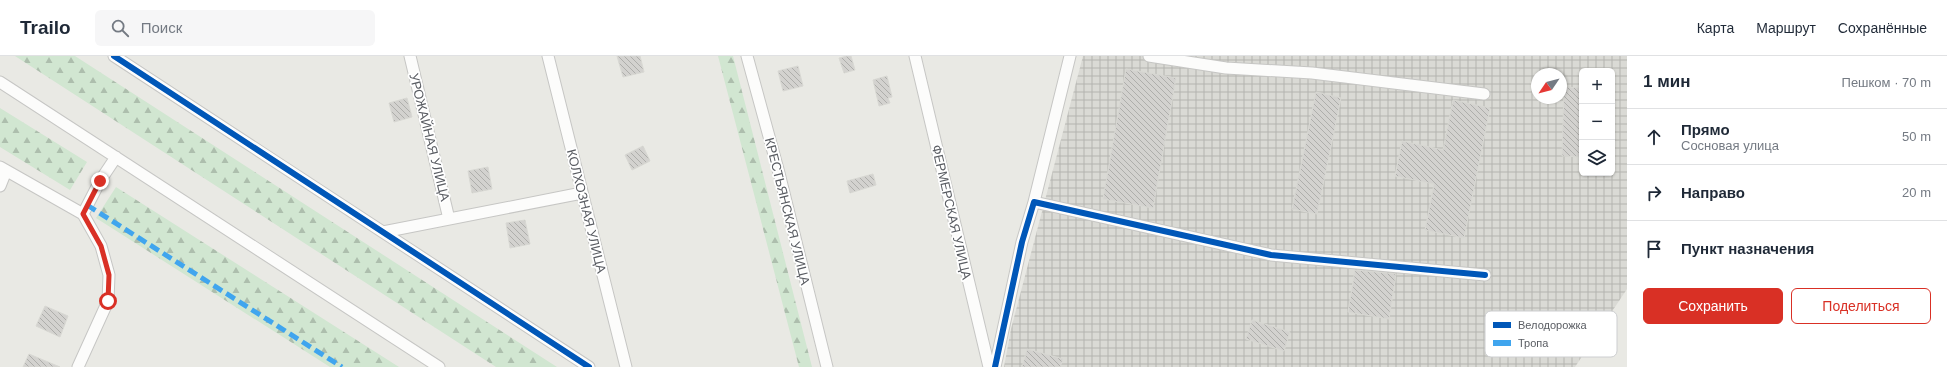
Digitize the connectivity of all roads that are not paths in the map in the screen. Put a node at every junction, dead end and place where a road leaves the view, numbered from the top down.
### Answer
1 (114, 56) edge
2 (410, 56) edge
3 (548, 56) edge
4 (747, 56) edge
5 (915, 56) edge
6 (1070, 56) edge
7 (1148, 56) edge
8 (0, 82) edge
9 (1484, 94) dead end
10 (116, 157) junction
11 (3, 169) edge
12 (0, 186) edge
13 (582, 193) junction
14 (1034, 202) junction
15 (83, 214) junction
16 (449, 219) junction
17 (383, 232) junction
18 (1485, 274) dead end
19 (78, 367) edge
20 (439, 367) edge
21 (588, 367) edge
22 (626, 367) edge
23 (827, 367) edge
24 (989, 367) edge
25 (995, 367) edge

1 - 17 street
2 - 16 street, УРОЖАЙНАЯ УЛИЦА
3 - 13 street, КОЛХОЗНАЯ УЛИЦА
4 - 23 street, КРЕСТЬЯНСКАЯ УЛИЦА
5 - 24 street, ФЕРМЕРСКАЯ УЛИЦА
6 - 14 street
7 - 9 street
8 - 10 street
10 - 15 street
10 - 20 street
11 - 12 street
11 - 15 street
13 - 16 street
13 - 22 street, КОЛХОЗНАЯ УЛИЦА
14 - 18 street
14 - 25 street
15 - 19 street
16 - 17 street
17 - 21 street

